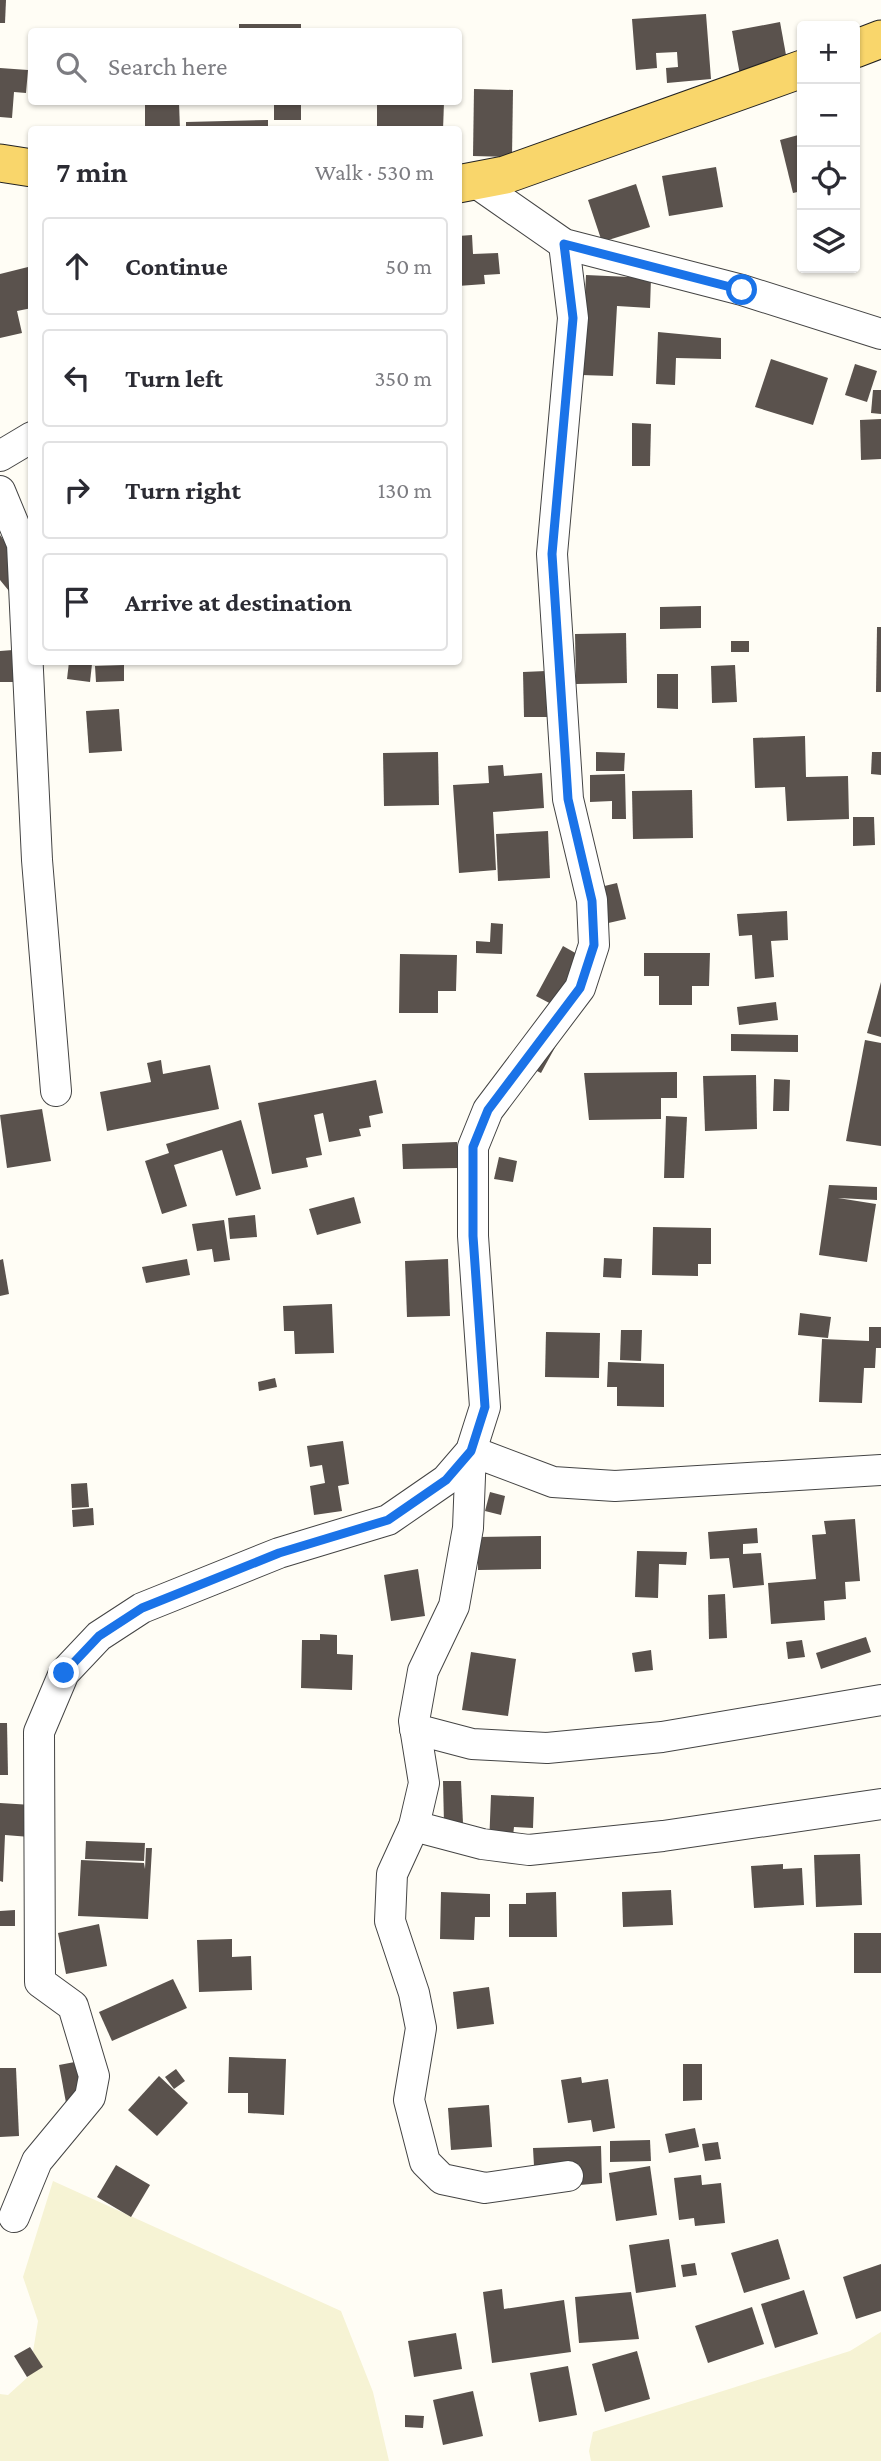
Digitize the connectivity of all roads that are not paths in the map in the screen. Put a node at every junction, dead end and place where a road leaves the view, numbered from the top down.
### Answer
1 (881, 39) edge
2 (860, 47) edge
3 (797, 71) edge
4 (0, 163) edge
5 (28, 167) edge
6 (467, 183) edge
7 (564, 244) junction
8 (881, 334) edge
9 (28, 438) edge
10 (0, 456) edge
11 (0, 491) edge
12 (56, 1091) dead end
13 (471, 1451) junction
14 (881, 1470) edge
15 (881, 1700) edge
16 (415, 1729) junction
17 (881, 1804) edge
18 (414, 1826) junction
19 (568, 2176) dead end
20 (15, 2217) dead end

1 - 2 main road
3 - 6 main road
4 - 5 main road
6 - 7 street
7 - 8 street
7 - 13 street
9 - 10 street
11 - 12 street
13 - 14 street
13 - 16 street
13 - 20 street
15 - 16 street
16 - 18 street
17 - 18 street
18 - 19 street

